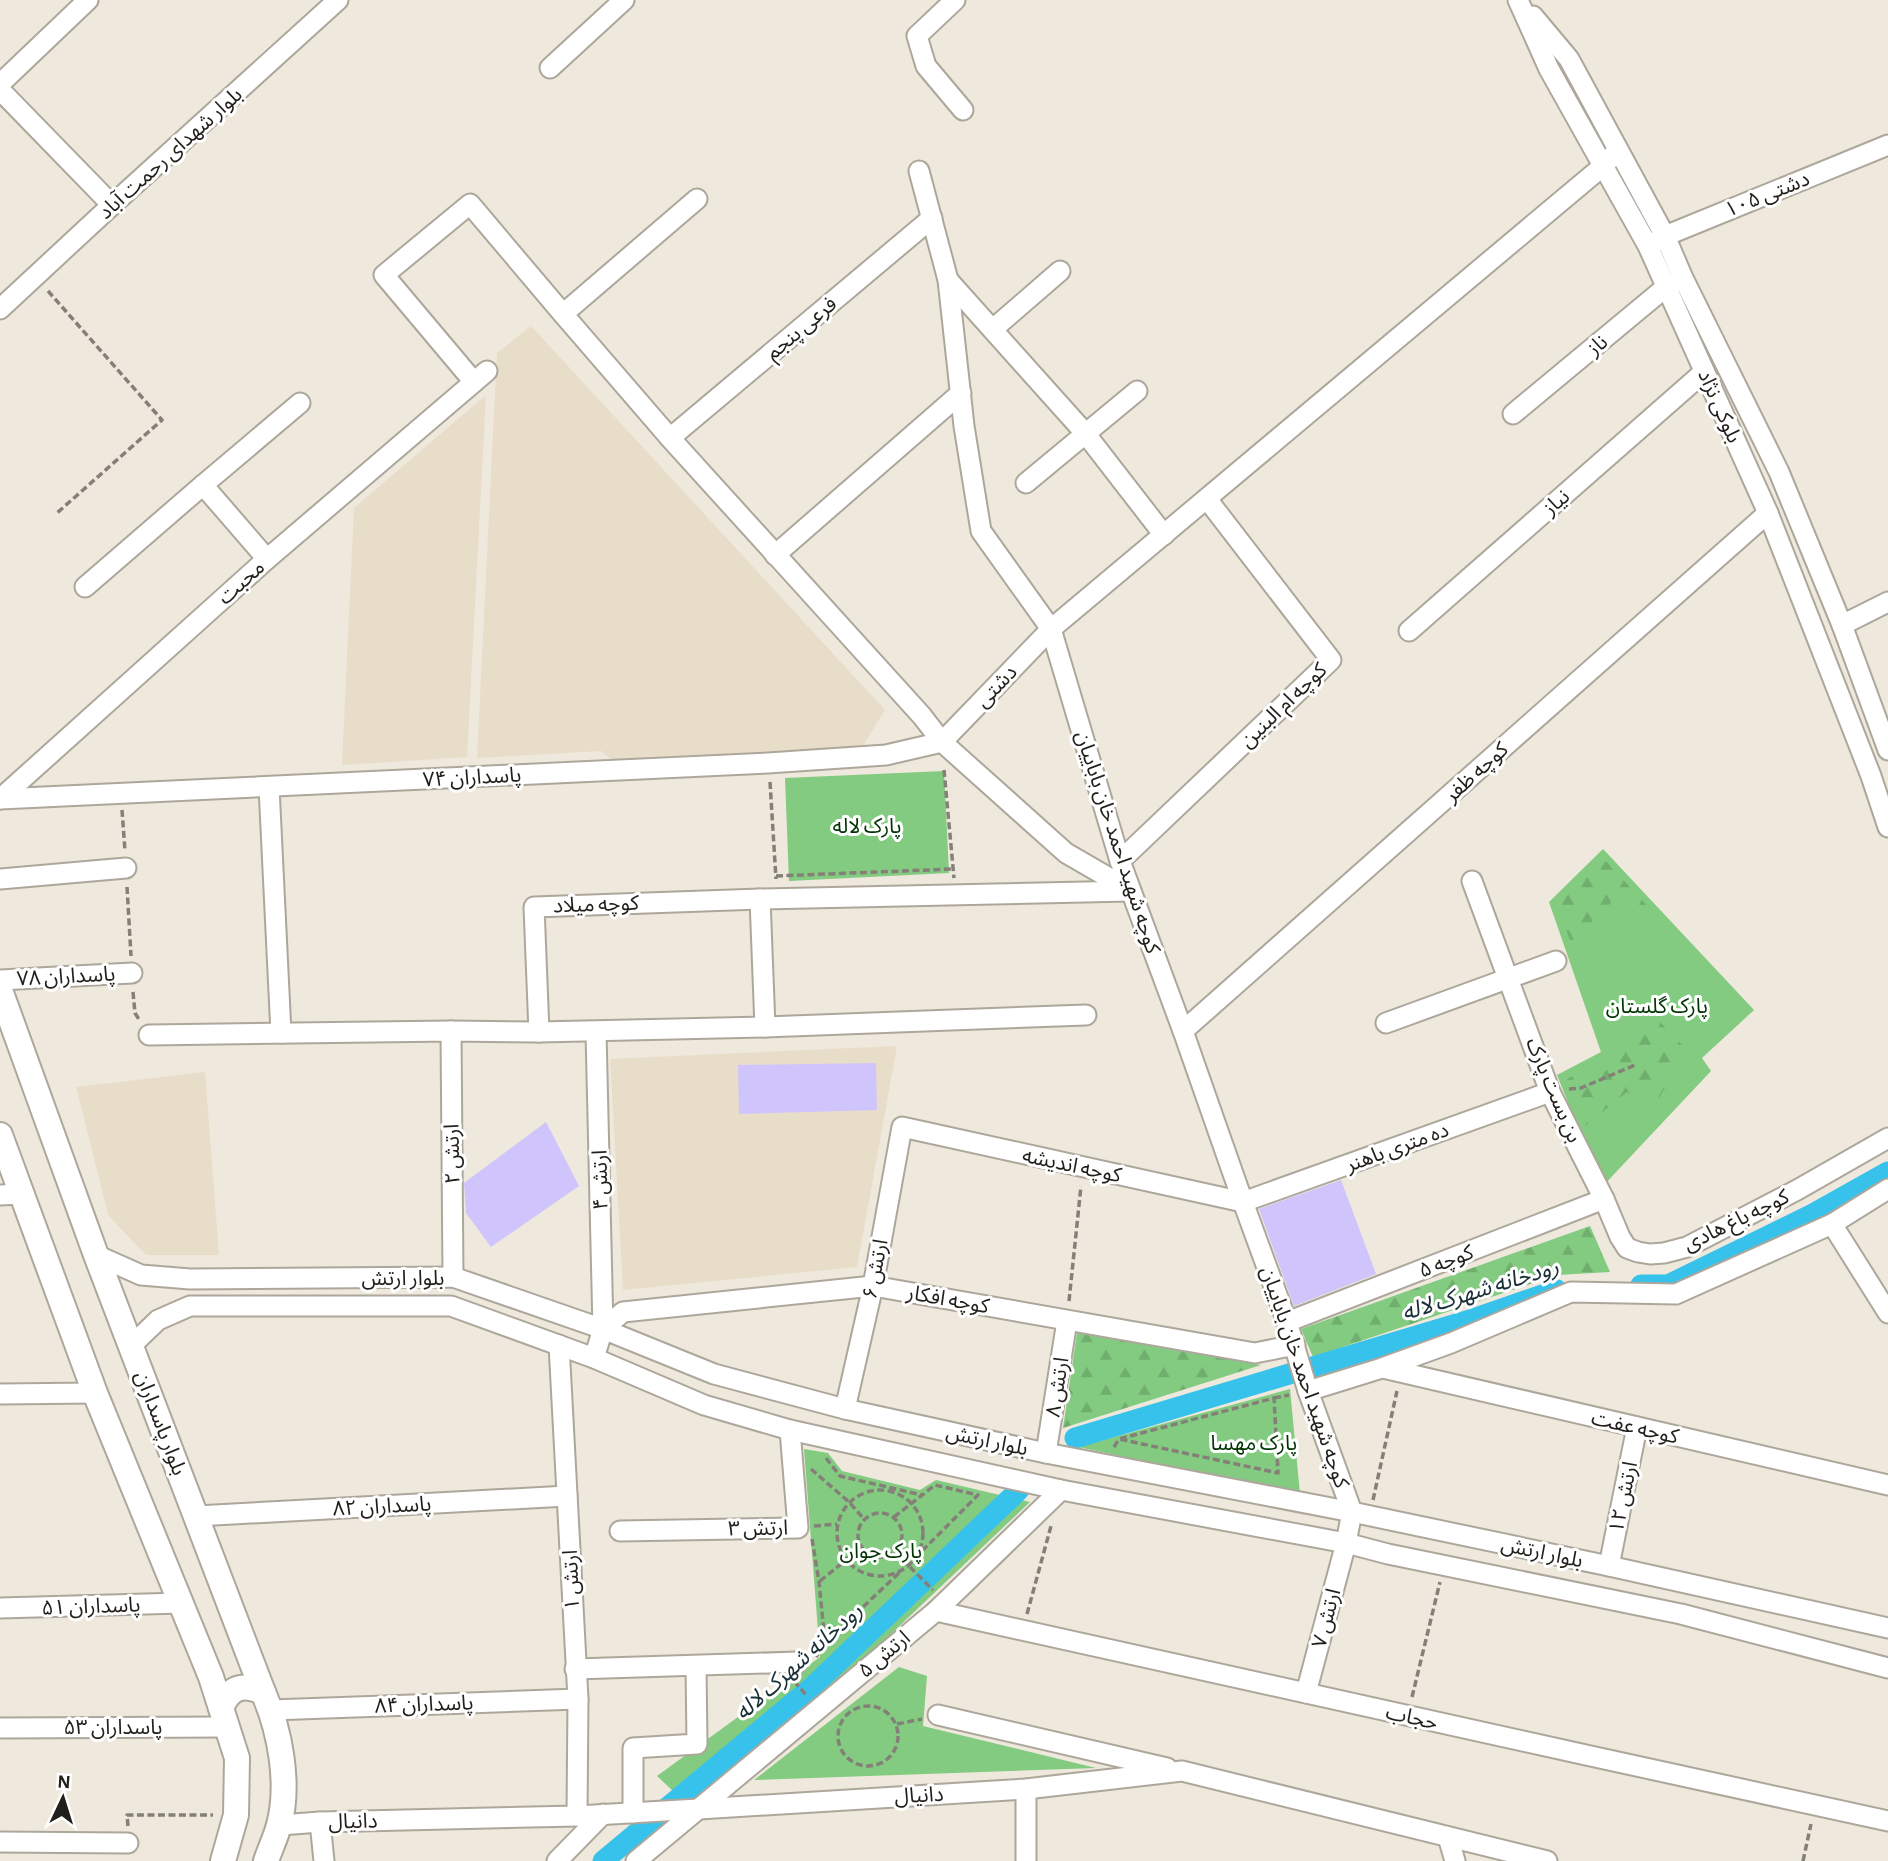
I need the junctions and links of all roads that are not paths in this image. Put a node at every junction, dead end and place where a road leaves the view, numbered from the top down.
1 (88, 0) edge
2 (338, 0) edge
3 (624, 0) edge
4 (955, 0) edge
5 (1519, 0) edge
6 (550, 68) dead end
7 (0, 87) edge
8 (963, 110) dead end
9 (1888, 145) edge
10 (1617, 151) junction
11 (1603, 166) junction
12 (919, 171) dead end
13 (697, 199) dead end
14 (112, 205) junction
15 (932, 218) junction
16 (1656, 241) junction
17 (1060, 271) dead end
18 (948, 280) junction
19 (1675, 283) junction
20 (1, 308) edge
21 (562, 314) junction
22 (993, 329) junction
23 (1704, 372) junction
24 (1137, 391) dead end
25 (961, 393) junction
26 (300, 403) dead end
27 (1513, 414) dead end
28 (1085, 433) junction
29 (670, 438) junction
30 (1026, 484) dead end
31 (203, 485) junction
32 (1207, 499) junction
33 (1768, 513) junction
34 (1164, 535) junction
35 (775, 555) junction
36 (267, 559) junction
37 (86, 587) dead end
38 (1888, 603) edge
39 (1842, 625) junction
40 (1051, 629) junction
41 (1409, 631) dead end
42 (942, 742) junction
43 (1888, 750) edge
44 (269, 787) junction
45 (0, 799) edge
46 (1888, 827) edge
47 (1120, 861) junction
48 (126, 869) road end
49 (0, 879) edge
50 (1472, 881) dead end
51 (1131, 891) junction
52 (769, 898) junction
53 (1556, 961) dead end
54 (132, 973) road end
55 (1509, 979) junction
56 (0, 980) edge
57 (0, 990) edge
58 (1086, 1015) dead end
59 (1386, 1023) dead end
60 (765, 1027) junction
61 (451, 1031) junction
62 (1184, 1031) junction
63 (281, 1032) junction
64 (539, 1032) junction
65 (596, 1032) junction
66 (149, 1035) road end
67 (1550, 1092) junction
68 (902, 1127) joint
69 (0, 1135) edge
70 (1888, 1138) edge
71 (1888, 1189) edge
72 (11, 1194) edge
73 (1604, 1199) junction
74 (1243, 1202) junction
75 (1832, 1224) junction
76 (96, 1255) junction
77 (453, 1277) junction
78 (873, 1286) junction
79 (1888, 1312) edge
80 (1067, 1321) junction
81 (1287, 1322) junction
82 (603, 1329) junction
83 (559, 1345) junction
84 (131, 1346) junction
85 (1296, 1349) junction
86 (594, 1358) junction
87 (1392, 1370) junction
88 (1306, 1385) junction
89 (96, 1393) junction
90 (0, 1394) edge
91 (845, 1409) junction
92 (1637, 1427) junction
93 (790, 1430) junction
94 (1046, 1453) junction
95 (1888, 1485) edge
96 (1061, 1490) junction
97 (567, 1496) junction
98 (1361, 1514) junction
99 (196, 1516) junction
100 (620, 1531) dead end
101 (1346, 1543) junction
102 (1609, 1566) junction
103 (1688, 1584) junction
104 (182, 1604) junction
105 (941, 1606) junction
106 (0, 1608) edge
107 (1681, 1615) junction
108 (1888, 1628) edge
109 (799, 1662) dead end
110 (252, 1663) junction
111 (696, 1666) junction
112 (1888, 1668) edge
113 (575, 1669) junction
114 (211, 1677) junction
115 (1306, 1693) junction
116 (578, 1699) junction
117 (267, 1701) junction
118 (939, 1715) dead end
119 (224, 1717) junction
120 (0, 1728) edge
121 (1182, 1771) junction
122 (1026, 1789) junction
123 (699, 1809) junction
124 (642, 1812) junction
125 (603, 1815) junction
126 (577, 1816) junction
127 (1888, 1821) edge
128 (320, 1822) junction
129 (279, 1825) junction
130 (1448, 1837) junction
131 (0, 1842) edge
132 (128, 1843) road end
133 (223, 1861) edge
134 (265, 1861) edge
135 (324, 1861) edge
136 (557, 1861) edge
137 (636, 1861) edge
138 (1026, 1861) edge
139 (1455, 1861) edge
140 (1547, 1861) edge

1 - 7 street
2 - 14 street, بلوار شهدای رحمت آباد
3 - 6 street
4 - 8 street
5 - 10 street, بلوکی نژاد
5 - 11 street, بلوکی نژاد
7 - 14 street
9 - 16 street, دشتی ۱۰۵
10 - 11 street, دشتی
10 - 16 street, بلوکی نژاد
11 - 16 street, بلوکی نژاد
11 - 32 street, دشتی
12 - 15 street, کوچه شهید احمد خان باباییان
13 - 21 street
14 - 20 street, بلوار شهدای رحمت آباد
15 - 18 street, کوچه شهید احمد خان باباییان
15 - 29 street, فرعی پنجم
16 - 19 street, بلوکی نژاد
17 - 22 street
18 - 22 street
18 - 25 street, کوچه شهید احمد خان باباییان
19 - 23 street, بلوکی نژاد
19 - 27 street, ناز
19 - 39 street, بلوکی نژاد
21 - 29 street
21 - 36 street, محبت
22 - 28 street
23 - 33 street, بلوکی نژاد
23 - 41 street, نیاز
24 - 28 street
25 - 35 street
25 - 40 street, کوچه شهید احمد خان باباییان
26 - 31 street
28 - 30 street
28 - 34 street
29 - 35 street
31 - 36 street
31 - 37 street
32 - 34 street, دشتی
32 - 47 street, کوچه ام البنین
33 - 46 street, بلوکی نژاد
33 - 62 street, کوچه ظفر
34 - 40 street, دشتی
35 - 42 street
36 - 45 street, محبت
38 - 39 street
39 - 43 street, بلوکی نژاد
40 - 42 street, دشتی
40 - 47 street, کوچه شهید احمد خان باباییان
42 - 44 street, پاسداران ۷۴
42 - 51 street
44 - 45 street, پاسداران ۷۴
44 - 63 street
47 - 51 street, کوچه شهید احمد خان باباییان
48 - 49 street
50 - 55 street, بن بست پارک
51 - 52 street, کوچه میلاد
51 - 62 street, کوچه شهید احمد خان باباییان
52 - 60 street
52 - 64 street, کوچه میلاد
53 - 55 street
54 - 56 street, پاسداران ۷۸
55 - 59 street
55 - 67 street, بن بست پارک
57 - 76 main road, بلوار پاسداران
58 - 60 street
60 - 65 street
61 - 63 street
61 - 64 street
61 - 77 street, ارتش ۲
62 - 74 street, کوچه شهید احمد خان باباییان
63 - 66 street
64 - 65 street
65 - 82 street, ارتش ۴
67 - 73 street, بن بست پارک
67 - 74 street, ده متری باهنر
68 - 74 street, کوچه اندیشه
68 - 78 street, ارتش ۶
69 - 72 main road
70 - 73 street, کوچه باغ هادی
71 - 75 street
72 - 89 main road
73 - 81 street, کوچه ۵
74 - 81 street, کوچه شهید احمد خان باباییان
75 - 79 street
75 - 87 street
76 - 77 street, بلوار ارتش
76 - 84 main road, بلوار پاسداران
77 - 82 street, بلوار ارتش
78 - 80 street, کوچه افکار
78 - 82 street, کوچه افکار
78 - 91 street, ارتش ۶
80 - 85 street, کوچه افکار
80 - 94 street, ارتش ۸
81 - 85 street, کوچه شهید احمد خان باباییان
82 - 86 street, ارتش ۴
82 - 91 street, بلوار ارتش
83 - 84 street, بلوار ارتش
83 - 86 street, بلوار ارتش
83 - 97 street, ارتش ۱
84 - 99 main road, بلوار پاسداران
85 - 88 street, کوچه شهید احمد خان باباییان
86 - 93 street, بلوار ارتش
87 - 88 street
87 - 92 street, کوچه عفت
88 - 98 street, کوچه شهید احمد خان باباییان
89 - 90 street
89 - 104 main road
91 - 94 street, بلوار ارتش
92 - 95 street, کوچه عفت
92 - 102 street, ارتش ۱۲
93 - 96 street, بلوار ارتش
93 - 100 street, ارتش ۳
94 - 98 street, بلوار ارتش
96 - 101 street, بلوار ارتش
96 - 105 street, ارتش ۵
97 - 99 street, پاسداران ۸۲
97 - 113 street, ارتش ۱
98 - 101 street, ارتش ۷
98 - 102 street, بلوار ارتش
99 - 110 main road, بلوار پاسداران
101 - 107 street, بلوار ارتش
101 - 115 street, ارتش ۷
102 - 103 street, بلوار ارتش
103 - 107 street
103 - 108 street, بلوار ارتش
104 - 106 street, پاسداران ۵۱
104 - 114 main road
105 - 115 street, حجاب
105 - 123 street, ارتش ۵
107 - 112 street, بلوار ارتش
109 - 111 street
110 - 114 main road
110 - 117 main road, بلوار پاسداران
111 - 113 street
111 - 124 street
113 - 116 street, ارتش ۱
114 - 119 main road
115 - 127 street, حجاب
116 - 117 street, پاسداران ۸۴
116 - 126 street, ارتش ۱
117 - 119 main road
117 - 129 main road, بلوار پاسداران
118 - 121 street
119 - 120 street, پاسداران ۵۳
119 - 133 main road
121 - 122 street, دانیال
121 - 130 street, دانیال
122 - 123 street, دانیال
122 - 138 street
123 - 124 street, دانیال
123 - 137 street, ارتش ۵
124 - 125 street, دانیال
125 - 126 street, دانیال
125 - 136 street
126 - 128 street, دانیال
128 - 129 street, دانیال
128 - 135 street
129 - 134 main road, بلوار پاسداران
130 - 139 street
130 - 140 street, دانیال
131 - 132 street

